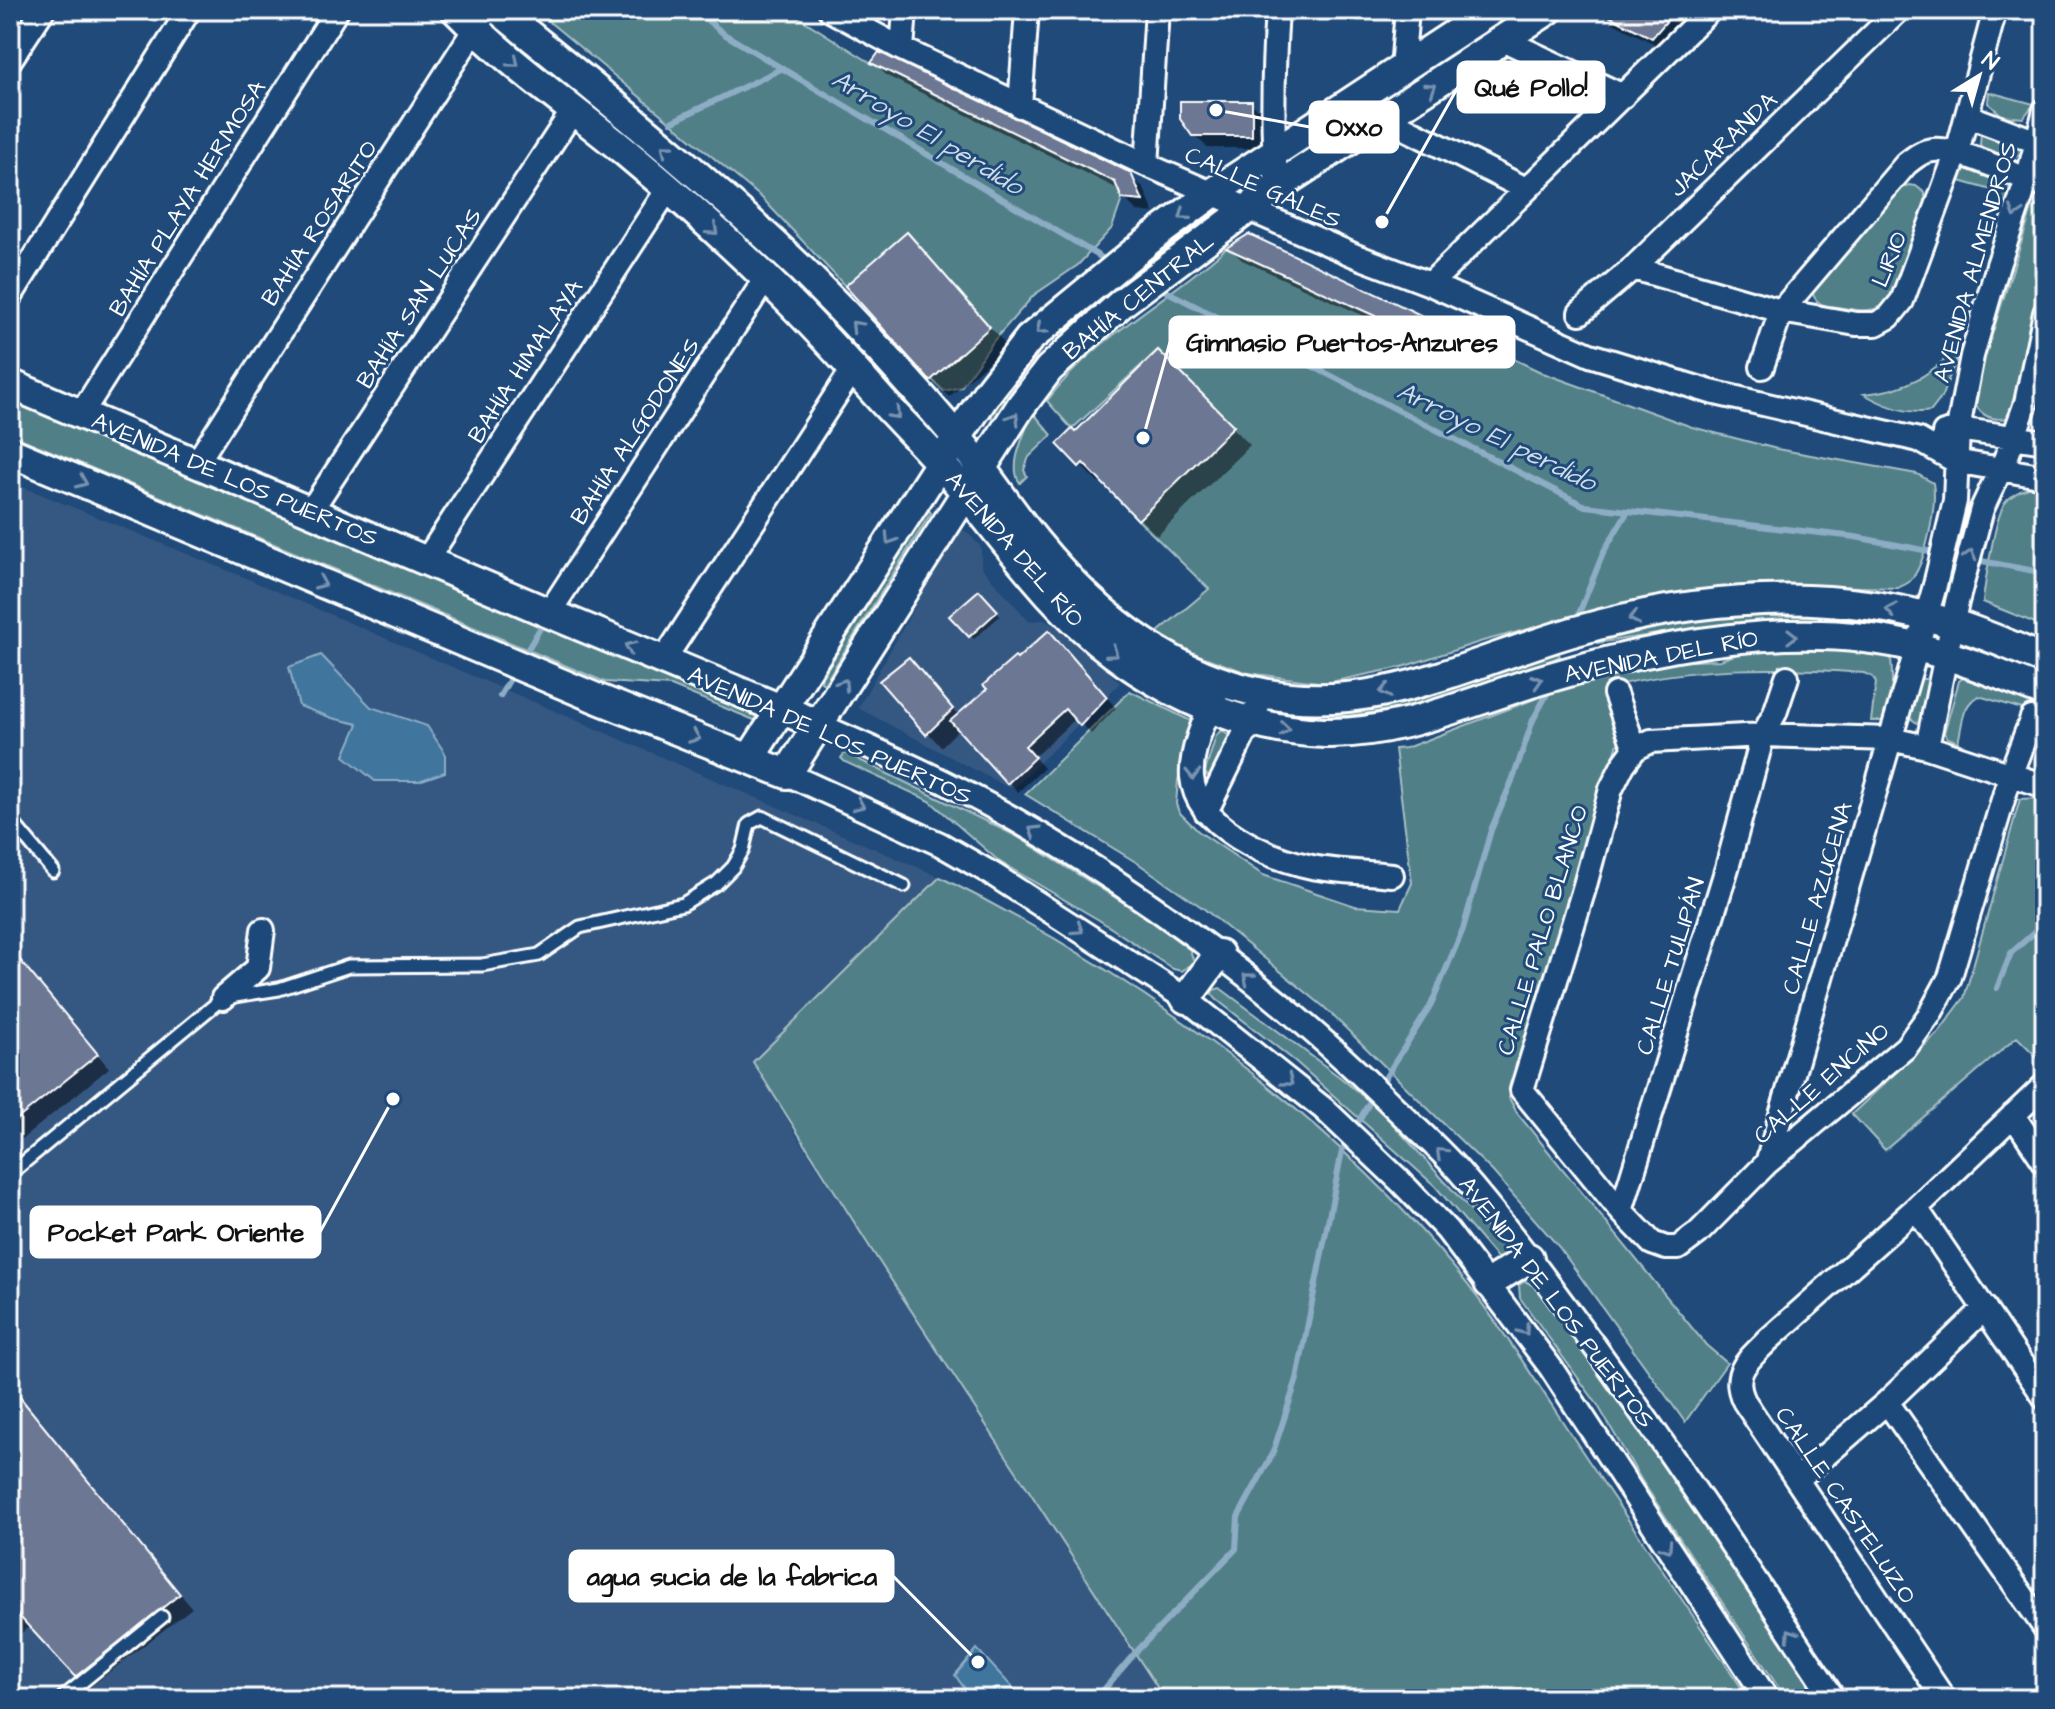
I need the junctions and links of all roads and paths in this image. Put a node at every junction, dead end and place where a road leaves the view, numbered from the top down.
1 (43, 10) edge
2 (189, 10) edge
3 (337, 10) edge
4 (499, 10) edge
5 (830, 10) edge
6 (905, 10) edge
7 (1027, 10) edge
8 (1157, 10) edge
9 (1277, 10) edge
10 (1407, 10) edge
11 (1491, 10) edge
12 (1548, 10) edge
13 (1710, 10) edge
14 (1899, 10) edge
15 (1995, 10) edge
16 (472, 16) edge
17 (1504, 40) junction
18 (902, 49) junction
19 (10, 60) edge
20 (1402, 69) junction
21 (1623, 96) junction
22 (1020, 106) junction
23 (2045, 110) edge
24 (572, 112) junction
25 (1968, 116) junction
26 (1385, 118) junction
27 (2041, 143) edge
28 (1273, 151) junction
29 (1957, 152) junction
30 (1147, 165) junction
31 (2036, 183) edge
32 (1277, 187) junction
33 (668, 189) junction
34 (1526, 189) junction
35 (1214, 192) junction
36 (1249, 208) junction
37 (1633, 268) junction
38 (803, 271) junction
39 (1096, 284) junction
40 (1430, 284) junction
41 (774, 286) junction
42 (10, 297) edge
43 (1118, 307) junction
44 (1781, 311) junction
45 (1580, 313) dead end
46 (2045, 313) edge
47 (1762, 367) dead end
48 (853, 369) junction
49 (10, 384) edge
50 (81, 414) junction
51 (1958, 429) junction
52 (2014, 437) junction
53 (957, 438) junction
54 (1919, 440) junction
55 (2045, 442) edge
56 (10, 452) edge
57 (1955, 461) junction
58 (940, 463) junction
59 (196, 464) junction
60 (982, 468) junction
61 (2000, 470) junction
62 (2045, 477) edge
63 (966, 493) junction
64 (310, 512) junction
65 (426, 561) junction
66 (1942, 608) junction
67 (549, 613) junction
68 (1577, 631) junction
69 (1917, 647) junction
70 (1946, 655) junction
71 (2045, 660) edge
72 (663, 661) junction
73 (1589, 665) junction
74 (1166, 673) junction
75 (1787, 677) dead end
76 (1221, 683) junction
77 (2045, 692) edge
78 (1264, 694) junction
79 (1615, 694) dead end
80 (1210, 709) junction
81 (779, 710) junction
82 (2032, 718) dead end
83 (1250, 723) junction
84 (817, 724) junction
85 (1763, 735) junction
86 (1890, 739) junction
87 (1643, 745) junction
88 (1927, 747) junction
89 (750, 758) junction
90 (2011, 773) junction
91 (787, 774) junction
92 (2045, 786) edge
93 (1206, 812) junction
94 (10, 819) edge
95 (53, 871) dead end
96 (1392, 875) dead end
97 (904, 886) dead end
98 (263, 930) dead end
99 (1219, 954) junction
100 (223, 998) junction
101 (1186, 999) junction
102 (2045, 1085) edge
103 (2013, 1115) junction
104 (1767, 1163) junction
105 (2045, 1163) edge
106 (10, 1174) edge
107 (1916, 1208) junction
108 (1621, 1211) junction
109 (1698, 1233) joint
110 (1529, 1258) junction
111 (1489, 1283) junction
112 (1985, 1308) junction
113 (2045, 1398) edge
114 (1887, 1402) junction
115 (1798, 1479) junction
116 (162, 1617) dead end
117 (2045, 1628) edge
118 (61, 1699) edge
119 (1767, 1699) edge
120 (1834, 1699) edge
121 (1944, 1699) edge

1 - 19 street
2 - 42 street
3 - 50 street, BAHÍA PLAYA HERMOSA
38 -> 4 street, AVENIDA DEL RÍO
5 - 18 street, CALLE GALES
6 - 18 street
7 - 22 street
8 - 30 street
9 - 28 street
10 - 20 street
11 - 20 street, BAHÍA CENTRAL
12 - 17 street, BAHÍA CENTRAL
13 - 21 street
14 - 37 street, JACARANDA
15 - 25 street, LIRIO
16 -> 24 street, AVENIDA DEL RÍO
16 - 59 street, BAHÍA ROSARITO
17 - 21 street
26 -> 17 street, BAHÍA CENTRAL
18 - 22 street, CALLE GALES
20 - 28 street, BAHÍA CENTRAL
21 - 34 street
22 - 30 street, CALLE GALES
23 - 27 street, AVENIDA ALMENDROS
24 - 33 street, AVENIDA DEL RÍO
24 - 64 street, BAHÍA SAN LUCAS
25 - 27 street
25 - 29 street, LIRIO
26 - 32 street, BAHÍA CENTRAL
26 - 34 street
27 - 31 street, AVENIDA ALMENDROS
28 - 32 street
28 - 35 street, BAHÍA CENTRAL
29 - 31 street
29 - 44 street
29 - 44 street, LIRIO
30 - 35 street, CALLE GALES
31 -> 51 street, AVENIDA ALMENDROS
32 - 36 street, BAHÍA CENTRAL
33 -> 41 street, AVENIDA DEL RÍO
33 - 65 street, BAHÍA HIMALAYA
34 - 40 street
35 - 36 street, CALLE GALES
35 -> 39 street, BAHÍA CENTRAL
36 - 40 street, CALLE GALES
36 - 43 street, BAHÍA CENTRAL
37 - 44 street, LIRIO
37 - 45 street, JACARANDA
38 - 41 street
53 -> 38 street, AVENIDA DEL RÍO
39 - 43 street
39 -> 53 street, BAHÍA CENTRAL
40 - 54 street, CALLE GALES
41 - 48 street, AVENIDA DEL RÍO
41 - 67 street, BAHÍA ALGODONES
60 -> 43 street, BAHÍA CENTRAL
44 - 47 street
46 - 52 street
48 -> 58 street, AVENIDA DEL RÍO
48 - 72 street
49 - 50 street, AVENIDA DE LOS PUERTOS
50 - 59 street, AVENIDA DE LOS PUERTOS
51 - 52 street, CALLE GALES
51 - 54 street, CALLE GALES
51 - 57 street, AVENIDA ALMENDROS
52 - 55 street, CALLE GALES
52 - 61 street
53 - 58 street, BAHÍA CENTRAL
53 - 60 street, AVENIDA DEL RÍO
54 - 57 street, CALLE GALES
56 -> 89 street, AVENIDA DE LOS PUERTOS
57 - 61 street, CALLE GALES
57 - 66 street, AVENIDA ALMENDROS
58 - 63 street, AVENIDA DEL RÍO
58 -> 81 street, BAHÍA CENTRAL
59 - 64 street, AVENIDA DE LOS PUERTOS
60 - 63 street, BAHÍA CENTRAL
60 - 74 street, AVENIDA DEL RÍO
61 - 62 street, CALLE GALES
66 -> 61 street
63 -> 74 street, AVENIDA DEL RÍO
84 -> 63 street, BAHÍA CENTRAL
64 - 65 street, AVENIDA DE LOS PUERTOS
65 - 67 street, AVENIDA DE LOS PUERTOS
66 -> 68 street, AVENIDA DEL RÍO
66 - 69 street, CALLE AZUCENA
66 - 70 street
66 - 71 street, AVENIDA DEL RÍO
72 -> 67 street, AVENIDA DE LOS PUERTOS
68 - 73 street
68 -> 78 street, AVENIDA DEL RÍO
69 - 70 street, AVENIDA DEL RÍO
73 -> 69 street, AVENIDA DEL RÍO
69 - 86 street, CALLE AZUCENA
70 - 77 street, AVENIDA DEL RÍO
70 - 88 street
72 - 81 street, AVENIDA DE LOS PUERTOS
83 -> 73 street, AVENIDA DEL RÍO
74 - 76 street, AVENIDA DEL RÍO
74 - 80 street, AVENIDA DEL RÍO
75 - 85 street, CALLE TULIPÁN
76 - 78 street, AVENIDA DEL RÍO
76 - 80 street
78 - 83 street
79 - 87 street
80 - 83 street, AVENIDA DEL RÍO
80 -> 93 street
81 - 84 street, AVENIDA DE LOS PUERTOS
81 - 89 street, BAHÍA CENTRAL
82 - 90 street, CALLE ENCINO
83 - 93 street
84 - 91 street, BAHÍA CENTRAL
99 -> 84 street, AVENIDA DE LOS PUERTOS
85 - 86 street
85 - 87 street
85 - 108 street, CALLE TULIPÁN
86 - 88 street
86 - 104 street, CALLE AZUCENA
87 - 108 street, CALLE PALO BLANCO
88 - 90 street
89 - 91 street, AVENIDA DE LOS PUERTOS
90 - 92 street
90 - 104 street, CALLE ENCINO
91 -> 101 street, AVENIDA DE LOS PUERTOS
93 - 96 street
94 - 95 lane
97 - 100 lane
98 - 100 street
99 - 101 street
110 -> 99 street, AVENIDA DE LOS PUERTOS
100 - 106 lane
101 -> 111 street, AVENIDA DE LOS PUERTOS
102 - 103 street, CALLE CASTELUZO
103 - 105 street
103 - 107 street, CALLE CASTELUZO
104 - 109 street, CALLE ENCINO
107 - 112 street
107 - 115 street, CALLE CASTELUZO
108 - 109 street, CALLE PALO BLANCO
110 - 111 street
120 -> 110 street, AVENIDA DE LOS PUERTOS
111 -> 119 street, AVENIDA DE LOS PUERTOS
112 - 113 street
112 - 114 street
114 - 115 street
114 - 117 street
115 - 121 street, CALLE CASTELUZO
116 - 118 lane

